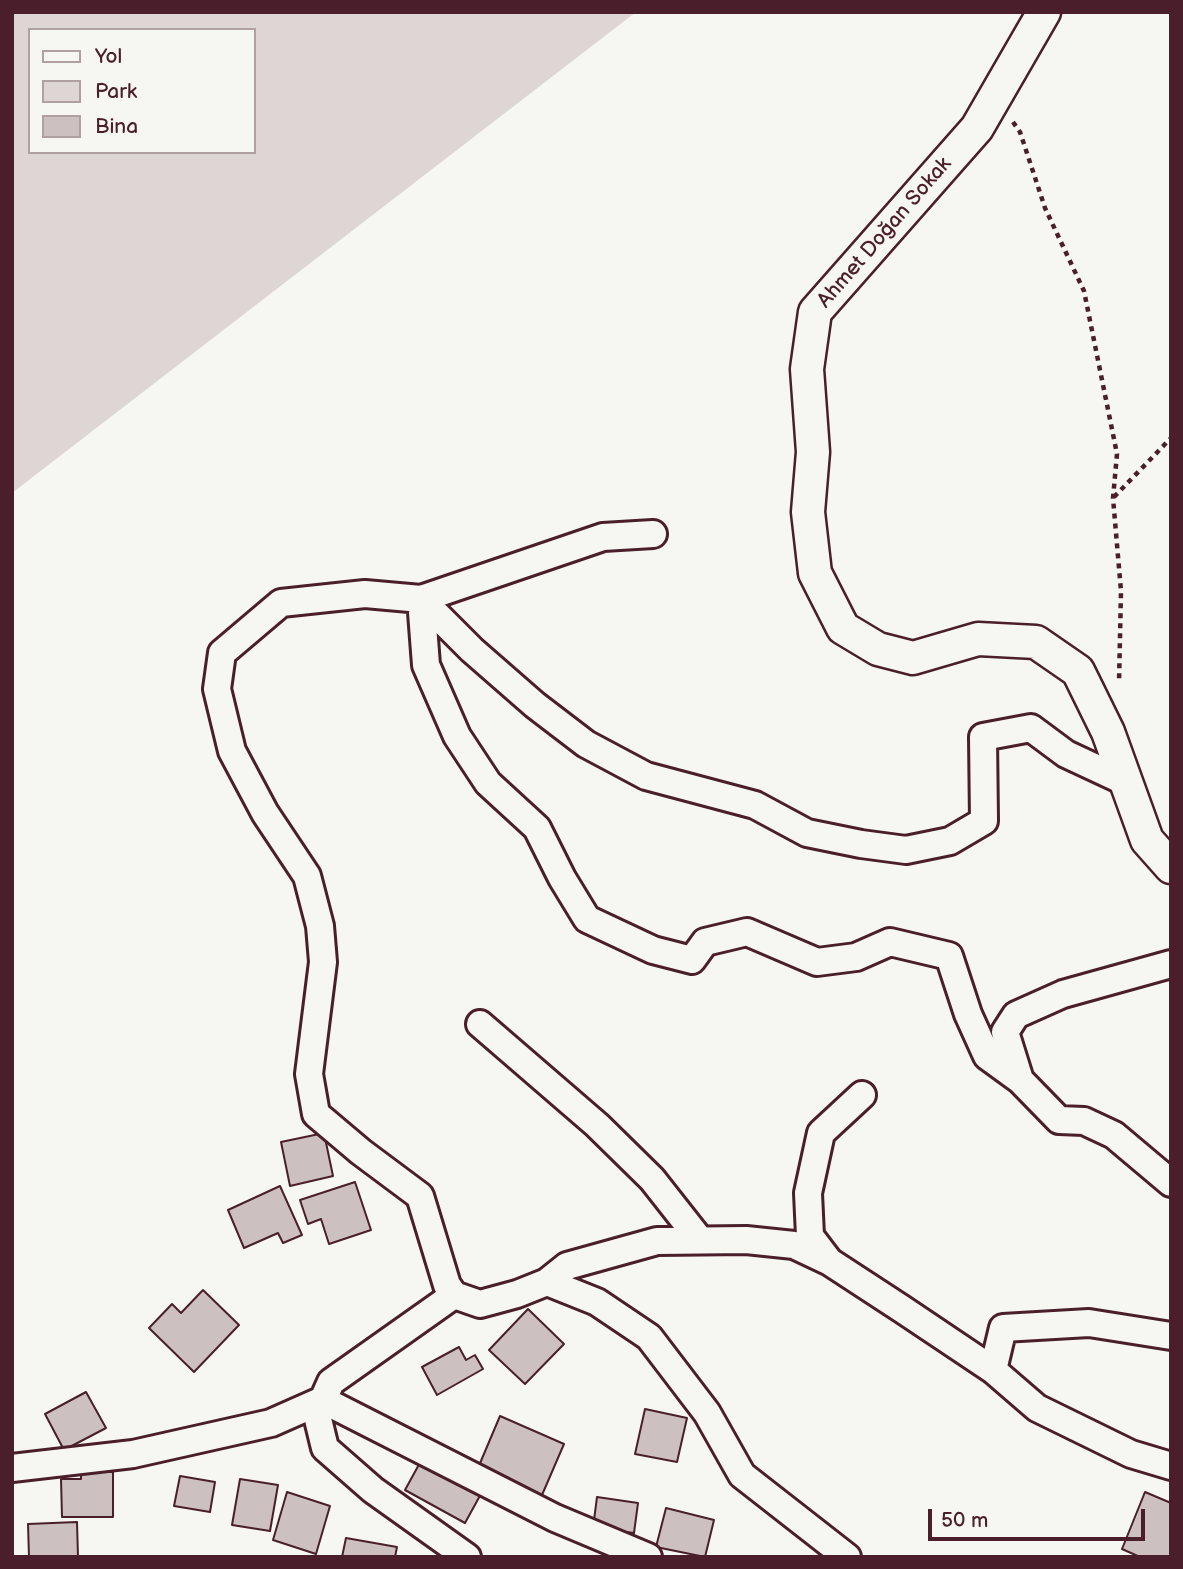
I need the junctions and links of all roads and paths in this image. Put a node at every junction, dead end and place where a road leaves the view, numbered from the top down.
1 (1044, 12) edge
2 (996, 97) junction
3 (1171, 438) edge
4 (1113, 498) junction
5 (653, 534) dead end
6 (421, 599) junction
7 (1108, 732) junction
8 (1126, 782) junction
9 (1171, 867) edge
10 (1171, 964) edge
11 (481, 1024) dead end
12 (1020, 1080) junction
13 (862, 1095) dead end
14 (1171, 1183) edge
15 (700, 1240) junction
16 (830, 1262) junction
17 (547, 1282) junction
18 (454, 1295) junction
19 (1171, 1336) edge
20 (993, 1370) junction
21 (323, 1399) junction
22 (1171, 1466) edge
23 (12, 1468) edge
24 (467, 1557) edge
25 (648, 1557) edge
26 (847, 1557) edge

1 - 2 street, Ahmet Doğan Sokak
2 - 4 path
2 - 7 street, Ahmet Doğan Sokak
3 - 4 path
4 - 7 path
5 - 6 street
6 - 8 street
6 - 12 street
6 - 18 street
7 - 8 street, Ahmet Doğan Sokak
8 - 9 street, Ahmet Doğan Sokak
10 - 12 street
11 - 15 street
12 - 14 street
13 - 16 street
15 - 16 street
15 - 17 street
16 - 20 street
17 - 18 street
17 - 26 street
18 - 21 street
19 - 20 street
20 - 22 street
21 - 23 street
21 - 24 street
21 - 25 street

